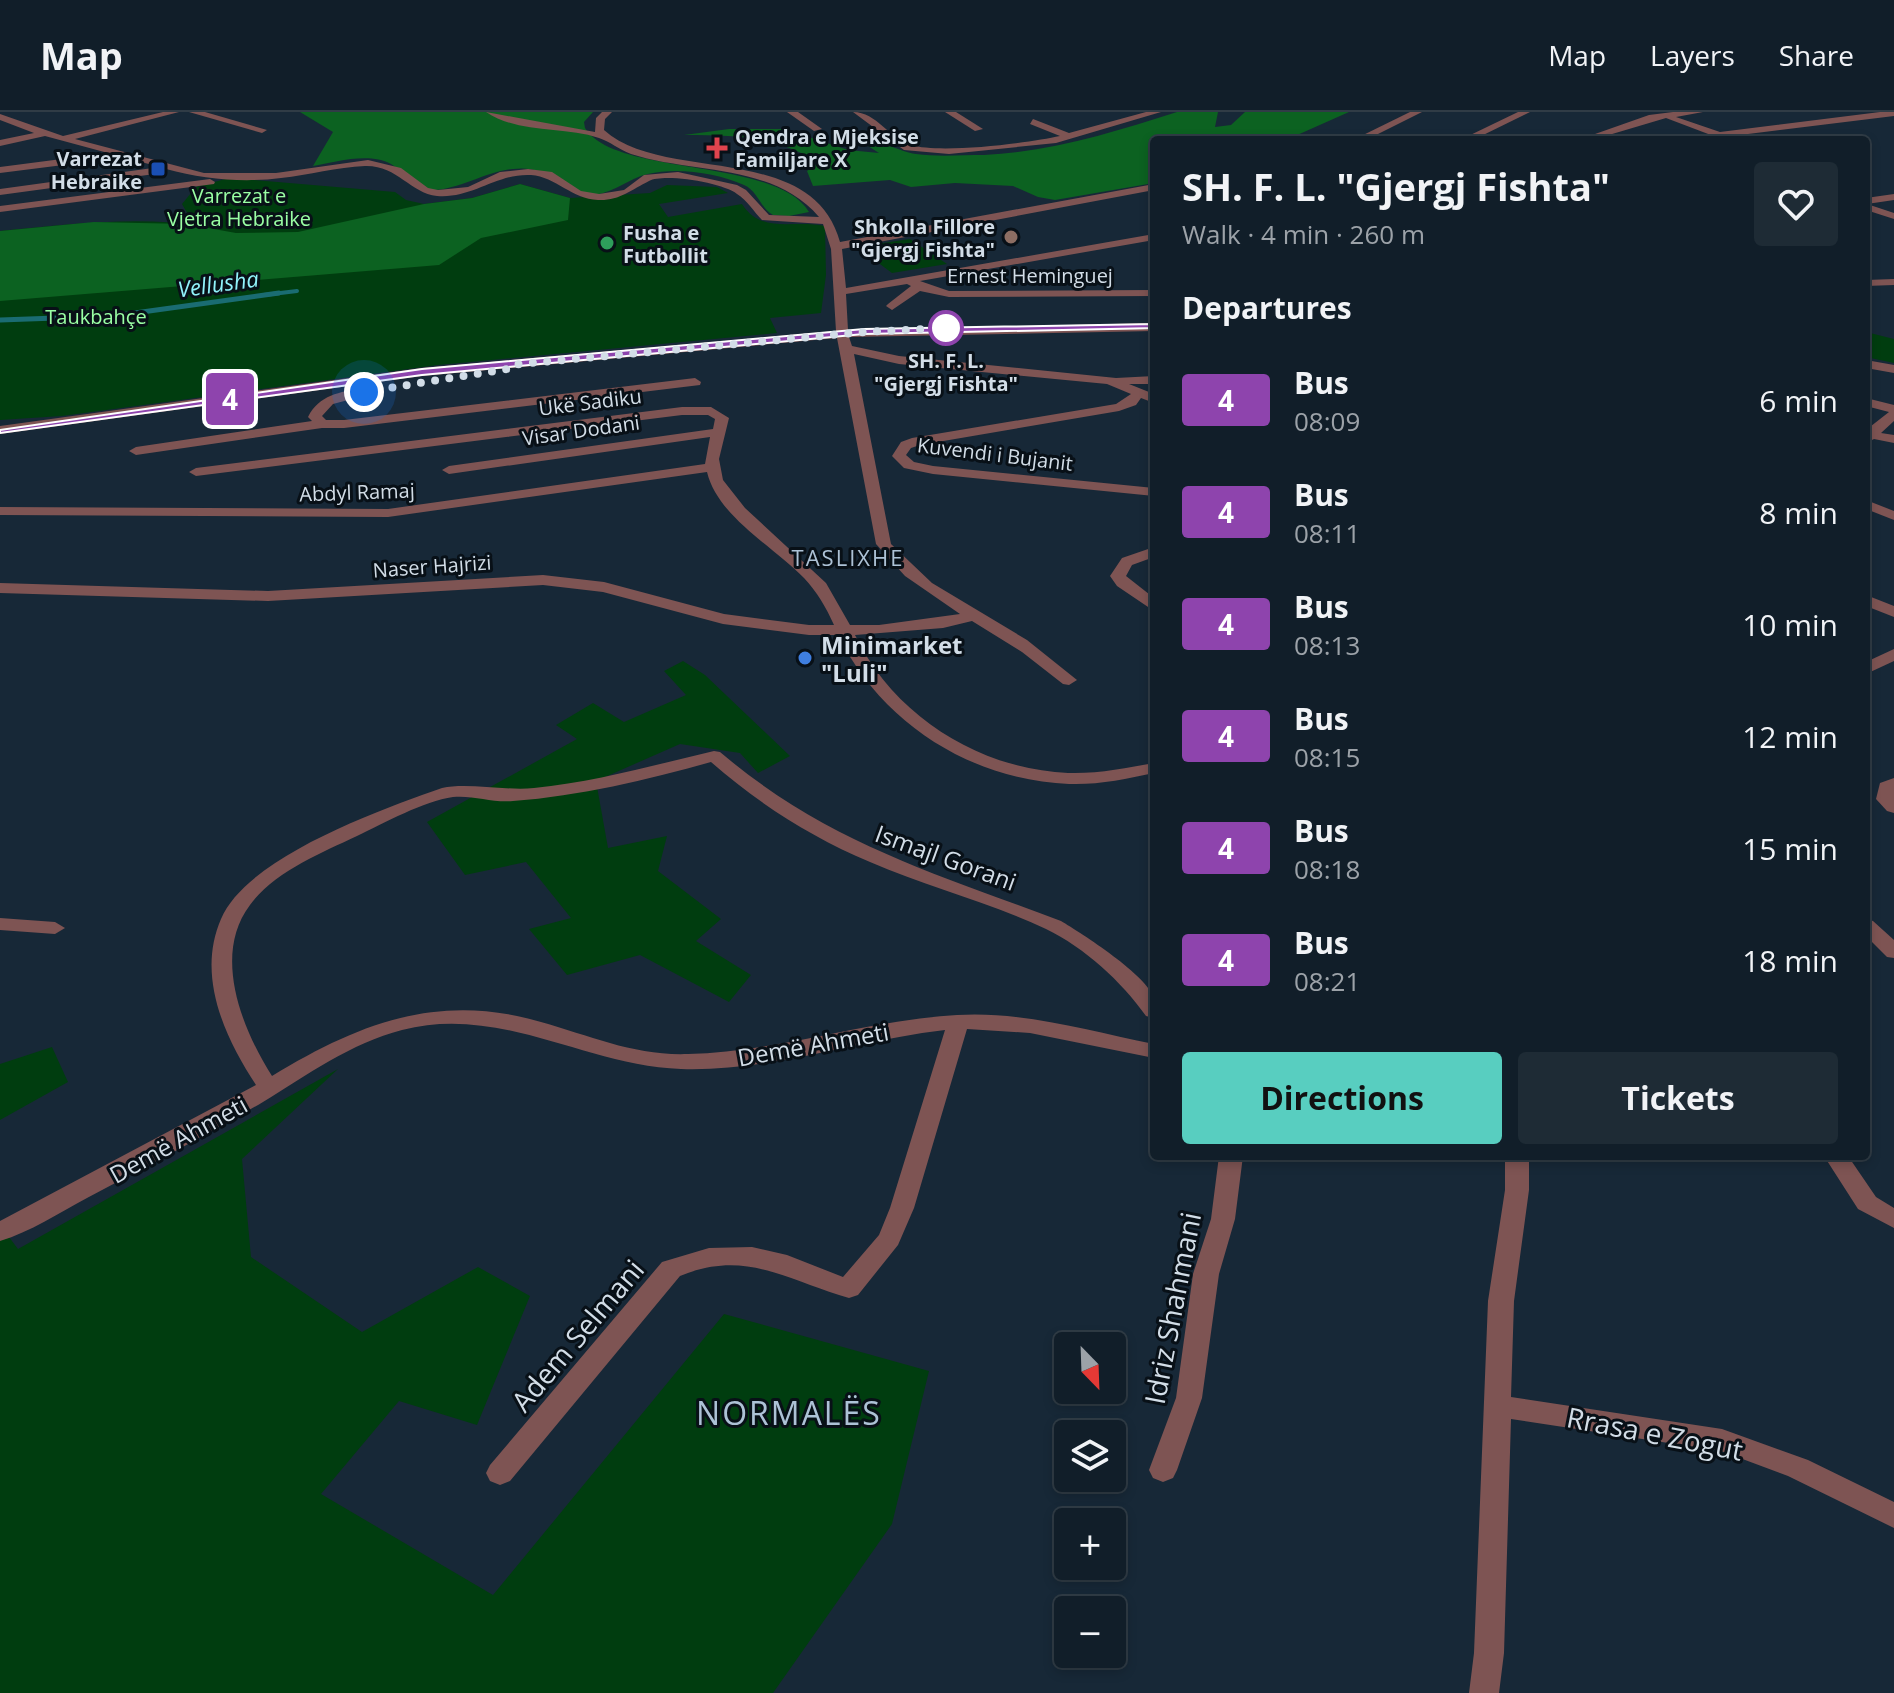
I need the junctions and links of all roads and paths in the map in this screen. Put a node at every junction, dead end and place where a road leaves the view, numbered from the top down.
1 (174, 112) edge
2 (194, 112) edge
3 (491, 112) edge
4 (607, 112) edge
5 (792, 112) edge
6 (858, 112) edge
7 (950, 112) edge
8 (1156, 112) edge
9 (1417, 112) edge
10 (1525, 112) edge
11 (1650, 112) edge
12 (1698, 112) edge
13 (1662, 115) junction
14 (1892, 115) edge
15 (0, 117) edge
16 (1033, 122) dead end
17 (817, 129) dead end
18 (978, 129) dead end
19 (262, 130) dead end
20 (43, 133) junction
21 (1720, 135) joint
22 (604, 136) junction
23 (1366, 136) edge
24 (1474, 136) edge
25 (1596, 136) edge
26 (1070, 137) junction
27 (61, 138) junction
28 (0, 143) edge
29 (118, 154) junction
30 (171, 169) junction
31 (0, 170) edge
32 (214, 177) junction
33 (1150, 188) edge
34 (0, 192) edge
35 (1894, 197) edge
36 (1870, 203) edge
37 (1870, 206) edge
38 (0, 209) edge
39 (1880, 211) junction
40 (1870, 213) edge
41 (1894, 216) edge
42 (828, 221) junction
43 (1150, 238) edge
44 (838, 246) junction
45 (1894, 282) edge
46 (914, 283) junction
47 (1870, 283) edge
48 (840, 292) junction
49 (1150, 293) edge
50 (892, 306) dead end
51 (1150, 327) edge
52 (841, 334) junction
53 (847, 349) junction
54 (510, 365) junction
55 (1870, 365) edge
56 (1894, 369) edge
57 (1109, 380) junction
58 (1150, 380) edge
59 (695, 382) dead end
60 (1139, 392) junction
61 (1150, 397) edge
62 (1870, 403) edge
63 (1894, 411) edge
64 (359, 423) junction
65 (322, 424) junction
66 (0, 430) edge
67 (718, 432) junction
68 (1870, 434) edge
69 (1870, 436) edge
70 (1894, 439) edge
71 (380, 448) junction
72 (136, 451) dead end
73 (712, 467) junction
74 (449, 470) dead end
75 (196, 472) dead end
76 (1150, 492) edge
77 (1870, 506) edge
78 (0, 511) edge
79 (1894, 516) edge
80 (1150, 553) edge
81 (0, 590) edge
82 (1870, 602) edge
83 (1150, 603) edge
84 (1891, 611) edge
85 (975, 616) junction
86 (1870, 619) edge
87 (844, 632) junction
88 (1894, 654) edge
89 (1870, 667) edge
90 (1069, 680) dead end
91 (1150, 769) edge
92 (1894, 784) edge
93 (1894, 807) edge
94 (0, 924) edge
95 (55, 928) dead end
96 (1870, 929) edge
97 (1894, 952) edge
98 (1150, 1007) edge
99 (958, 1022) junction
100 (1150, 1050) edge
101 (269, 1088) junction
102 (1230, 1160) edge
103 (1517, 1160) edge
104 (1839, 1160) edge
105 (1894, 1219) edge
106 (0, 1232) edge
107 (1499, 1406) junction
108 (1163, 1470) dead end
109 (500, 1473) dead end
110 (1894, 1516) edge
111 (1484, 1693) edge

1 - 27 street
2 - 19 street
3 - 22 street
4 - 22 street
5 - 17 street
6 - 26 street
7 - 18 street
8 - 26 street
9 - 23 street
10 - 24 street
11 - 13 street
12 - 13 street
13 - 21 street
13 - 25 street
14 - 21 street
15 - 20 street
16 - 26 street
20 - 27 street
20 - 28 street
22 - 42 street
27 - 29 street
29 - 30 street
29 - 31 street
30 - 32 street
30 - 34 street
32 - 38 street
32 - 42 street
33 - 44 street
35 - 36 street
37 - 39 street
39 - 40 street
39 - 41 street
42 - 44 street
43 - 46 street
44 - 48 street
45 - 47 street
46 - 48 street
46 - 49 street, Ernest Heminguej
46 - 50 street
48 - 52 street
51 - 52 street
52 - 53 street
52 - 54 street
53 - 57 street
53 - 85 street
54 - 65 street
54 - 66 street
55 - 56 street
57 - 58 street
57 - 60 street
59 - 64 street
60 - 61 street
60 - 76 street, Kuvendi i Bujanit
62 - 63 street
63 - 68 street
64 - 65 street
64 - 71 street
65 - 72 street
67 - 71 street, Ukë Sadiku
67 - 73 street
67 - 74 street, Visar Dodani
69 - 70 street
71 - 75 street, Ukë Sadiku
73 - 78 street, Abdyl Ramaj
73 - 87 street
77 - 79 street
80 - 83 street
81 - 87 street, Naser Hajrizi
82 - 84 street
84 - 86 street
85 - 87 street, Naser Hajrizi
85 - 90 street
87 - 91 street
88 - 89 street
92 - 93 street
94 - 95 street
96 - 97 street
98 - 101 street, Ismajl Gorani
99 - 100 street, Demë Ahmeti
99 - 101 street, Demë Ahmeti
99 - 109 street, Adem Selmani
101 - 106 street, Demë Ahmeti
102 - 108 street, Idriz Shahmani
103 - 107 street
104 - 105 street
107 - 110 street, Rrasa e Zogut
107 - 111 street

